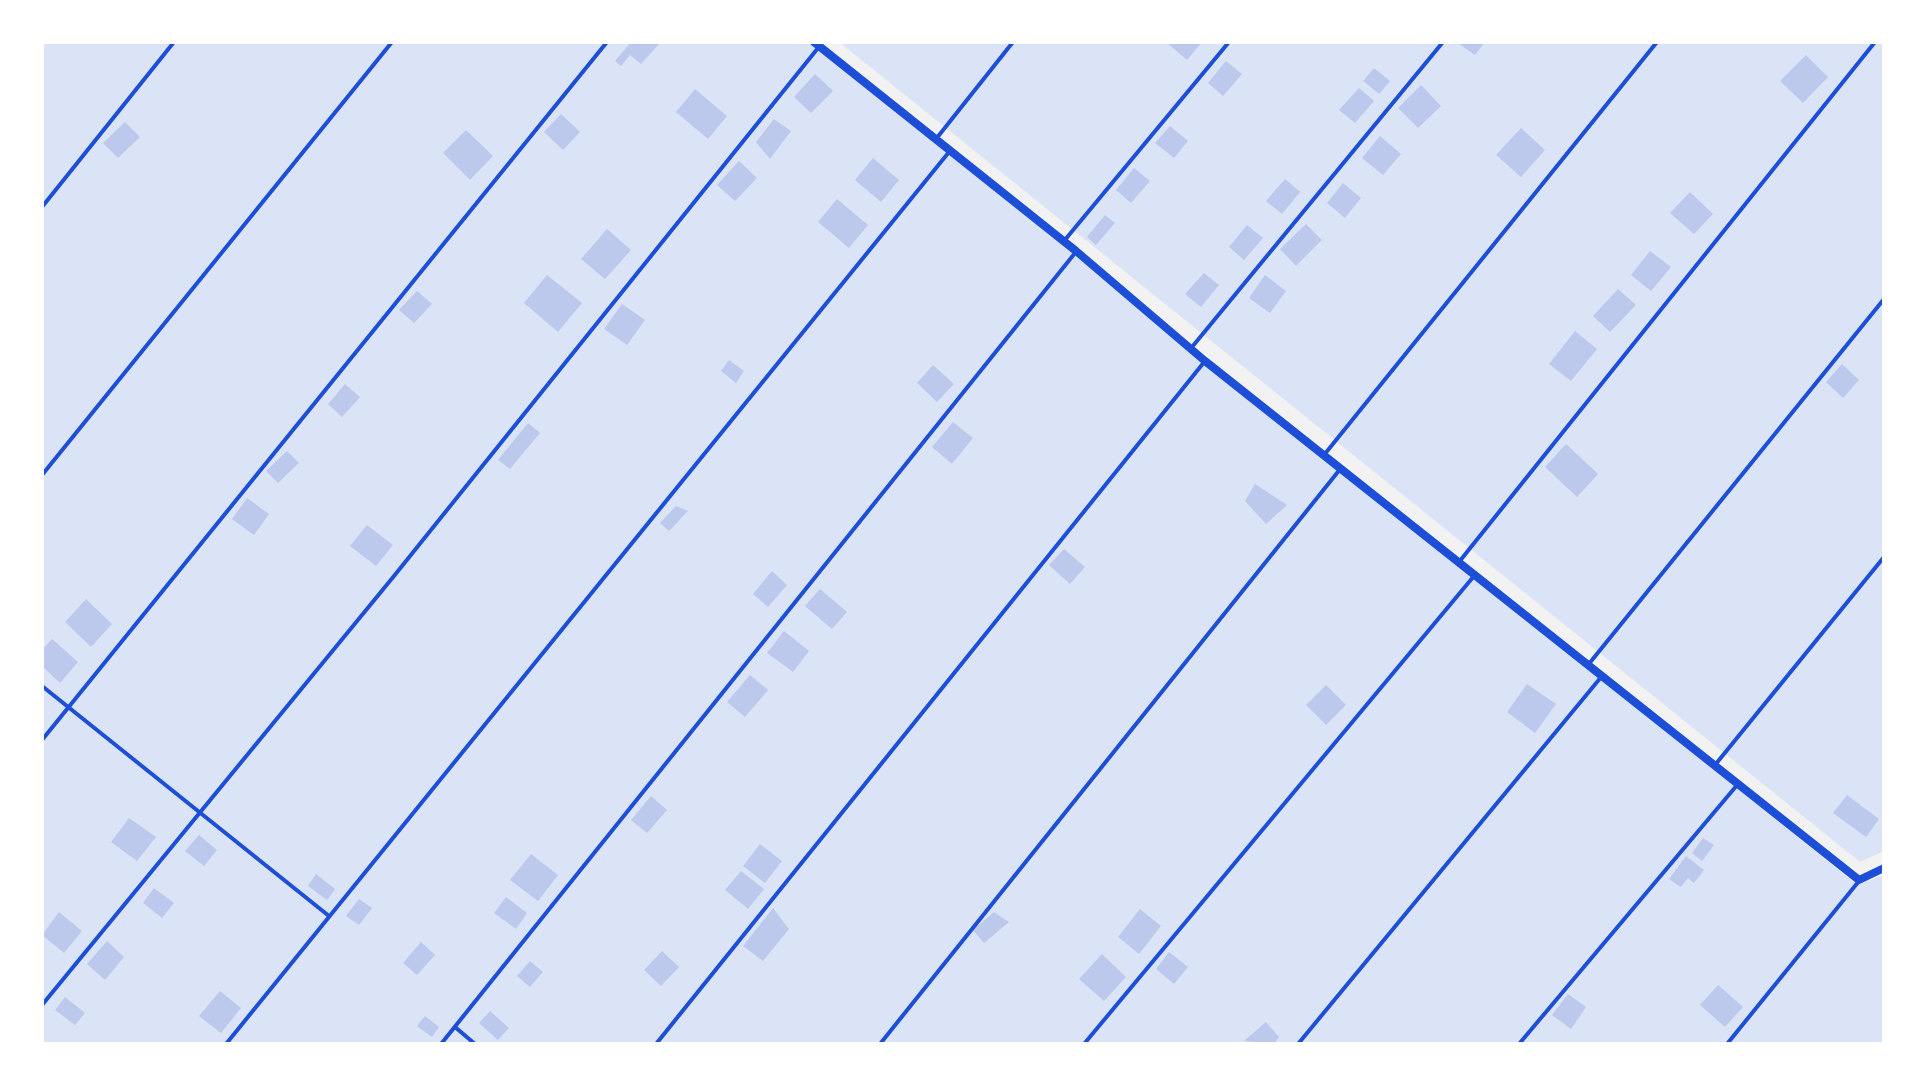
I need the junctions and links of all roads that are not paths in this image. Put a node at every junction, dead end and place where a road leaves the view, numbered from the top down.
1 (174, 42) edge
2 (392, 42) edge
3 (607, 42) edge
4 (1013, 42) edge
5 (1229, 42) edge
6 (1443, 42) edge
7 (1657, 42) edge
8 (1875, 42) edge
9 (817, 44) edge
10 (936, 139) junction
11 (950, 150) junction
12 (42, 207) edge
13 (1064, 241) junction
14 (1076, 251) junction
15 (1884, 299) edge
16 (1190, 349) junction
17 (1205, 361) junction
18 (1324, 455) junction
19 (1341, 468) junction
20 (42, 475) edge
21 (1884, 557) edge
22 (1459, 562) junction
23 (1475, 575) junction
24 (1588, 665) junction
25 (1602, 676) junction
26 (42, 686) edge
27 (68, 707) junction
28 (42, 740) edge
29 (1715, 765) junction
30 (1738, 784) junction
31 (198, 812) junction
32 (1884, 868) edge
33 (1859, 880) junction
34 (329, 916) junction
35 (42, 1005) edge
36 (455, 1027) junction
37 (226, 1044) edge
38 (441, 1044) edge
39 (475, 1044) edge
40 (656, 1044) edge
41 (880, 1044) edge
42 (1084, 1044) edge
43 (1298, 1044) edge
44 (1519, 1044) edge
45 (1727, 1044) edge

1 - 12 lane
2 - 20 lane
3 - 27 lane
4 - 10 lane
5 - 13 lane
6 - 16 lane
7 - 18 lane
8 - 22 lane
9 - 10 street
9 - 31 lane
10 - 11 street
11 - 13 street
11 - 34 lane
13 - 14 street
14 - 16 street
14 - 36 lane
15 - 24 lane
16 - 17 street
17 - 18 street
17 - 40 lane
18 - 19 street
19 - 22 street
19 - 41 lane
21 - 29 lane
22 - 23 street
23 - 24 street
23 - 42 lane
24 - 25 street
25 - 29 street
25 - 43 lane
26 - 27 lane
27 - 28 lane
27 - 31 lane
29 - 30 street
30 - 33 street
30 - 44 lane
31 - 34 lane
31 - 35 lane
32 - 33 street
33 - 45 lane
34 - 37 lane
36 - 38 lane
36 - 39 lane

